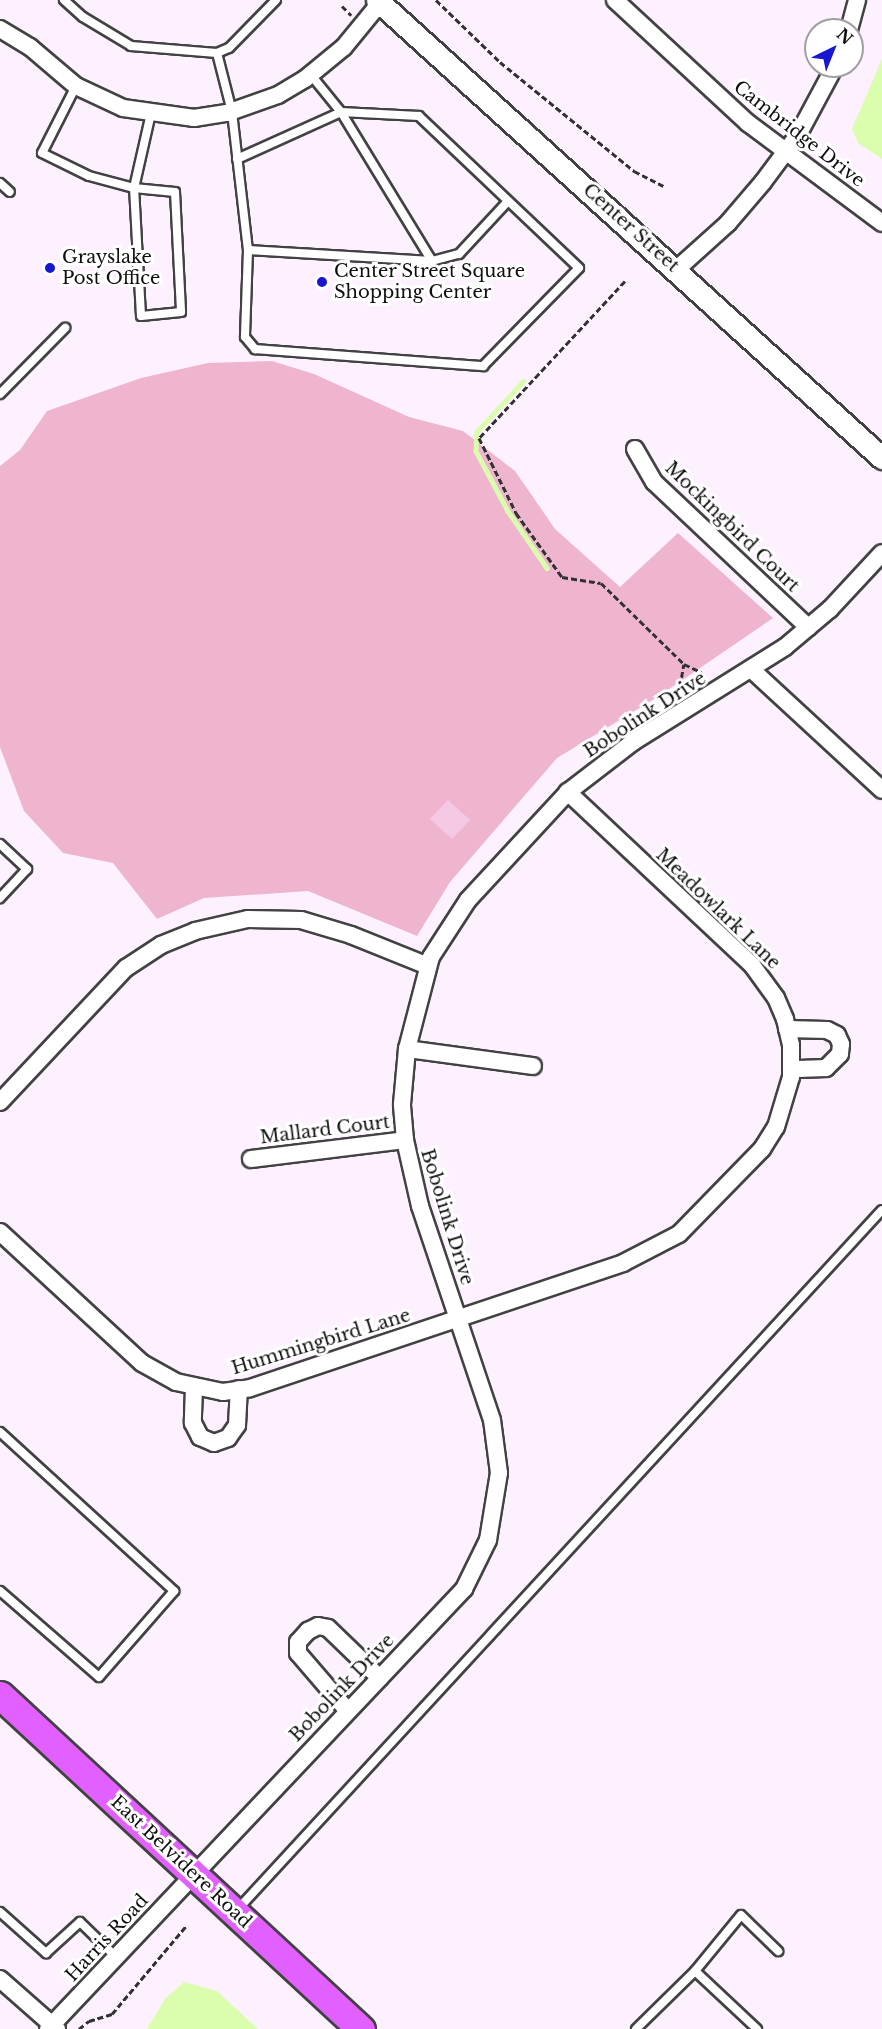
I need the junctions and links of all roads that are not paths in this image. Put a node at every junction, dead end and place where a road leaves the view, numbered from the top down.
1 (64, 0) edge
2 (276, 0) edge
3 (615, 0) edge
4 (857, 0) edge
5 (379, 2) edge
6 (852, 18) edge
7 (0, 28) edge
8 (217, 53) junction
9 (311, 75) junction
10 (828, 78) edge
11 (76, 86) junction
12 (231, 112) junction
13 (341, 112) junction
14 (151, 113) junction
15 (787, 151) junction
16 (237, 159) junction
17 (0, 183) edge
18 (134, 188) junction
19 (10, 192) dead end
20 (508, 201) junction
21 (882, 223) edge
22 (248, 250) junction
23 (432, 261) junction
24 (677, 269) junction
25 (65, 328) dead end
26 (0, 394) edge
27 (635, 449) dead end
28 (882, 458) edge
29 (882, 553) edge
30 (808, 627) junction
31 (751, 669) junction
32 (882, 790) edge
33 (568, 792) junction
34 (0, 844) edge
35 (0, 898) edge
36 (428, 966) junction
37 (787, 1029) junction
38 (407, 1049) junction
39 (534, 1066) dead end
40 (791, 1069) junction
41 (0, 1102) edge
42 (405, 1140) junction
43 (251, 1160) dead end
44 (882, 1210) edge
45 (0, 1232) edge
46 (458, 1319) junction
47 (194, 1387) junction
48 (239, 1389) junction
49 (0, 1432) edge
50 (0, 1591) edge
51 (380, 1678) junction
52 (0, 1695) edge
53 (347, 1710) junction
54 (195, 1874) junction
55 (0, 1912) edge
56 (236, 1912) junction
57 (778, 1951) dead end
58 (116, 1957) junction
59 (695, 1971) junction
60 (0, 1979) edge
61 (52, 2028) edge
62 (361, 2029) edge
63 (636, 2029) edge
64 (757, 2029) edge

1 - 8 lane
2 - 8 lane
3 - 15 street, Cambridge Drive
4 - 6 street
5 - 9 street
5 - 24 street, Center Street
7 - 11 street
8 - 12 lane
9 - 12 street
9 - 13 lane
10 - 15 street
11 - 14 street
11 - 18 lane
12 - 14 street
12 - 16 lane
13 - 16 lane
13 - 20 lane
13 - 23 lane
14 - 18 lane
15 - 21 street, Cambridge Drive
15 - 24 street
16 - 22 lane
17 - 19 lane
18 - 18 lane
20 - 22 lane
20 - 23 lane
22 - 23 lane
24 - 28 street, Center Street
25 - 26 lane
27 - 30 street, Mockingbird Court
29 - 30 street, Bobolink Drive
30 - 31 street, Bobolink Drive
31 - 32 street
31 - 33 street, Bobolink Drive
33 - 36 street, Bobolink Drive
33 - 37 street, Meadowlark Lane
34 - 35 lane
36 - 38 street, Bobolink Drive
36 - 41 street
37 - 40 street, Meadowlark Lane
37 - 40 street
38 - 39 street
38 - 42 street, Bobolink Drive
40 - 46 street, Meadowlark Lane
42 - 43 street, Mallard Court
42 - 46 street, Bobolink Drive
44 - 56 lane
45 - 47 street, Hummingbird Lane
46 - 48 street, Hummingbird Lane
46 - 51 street, Bobolink Drive
47 - 48 street, Hummingbird Lane
47 - 48 street
49 - 50 lane
51 - 53 street, Bobolink Drive
51 - 53 street
52 - 54 main road, East Belvidere Road
53 - 54 street, Bobolink Drive
54 - 56 main road, East Belvidere Road
54 - 58 street, Harris Road
55 - 58 lane
56 - 62 main road, East Belvidere Road
57 - 59 lane
58 - 61 street, Harris Road
59 - 63 lane
59 - 64 lane
60 - 61 street

